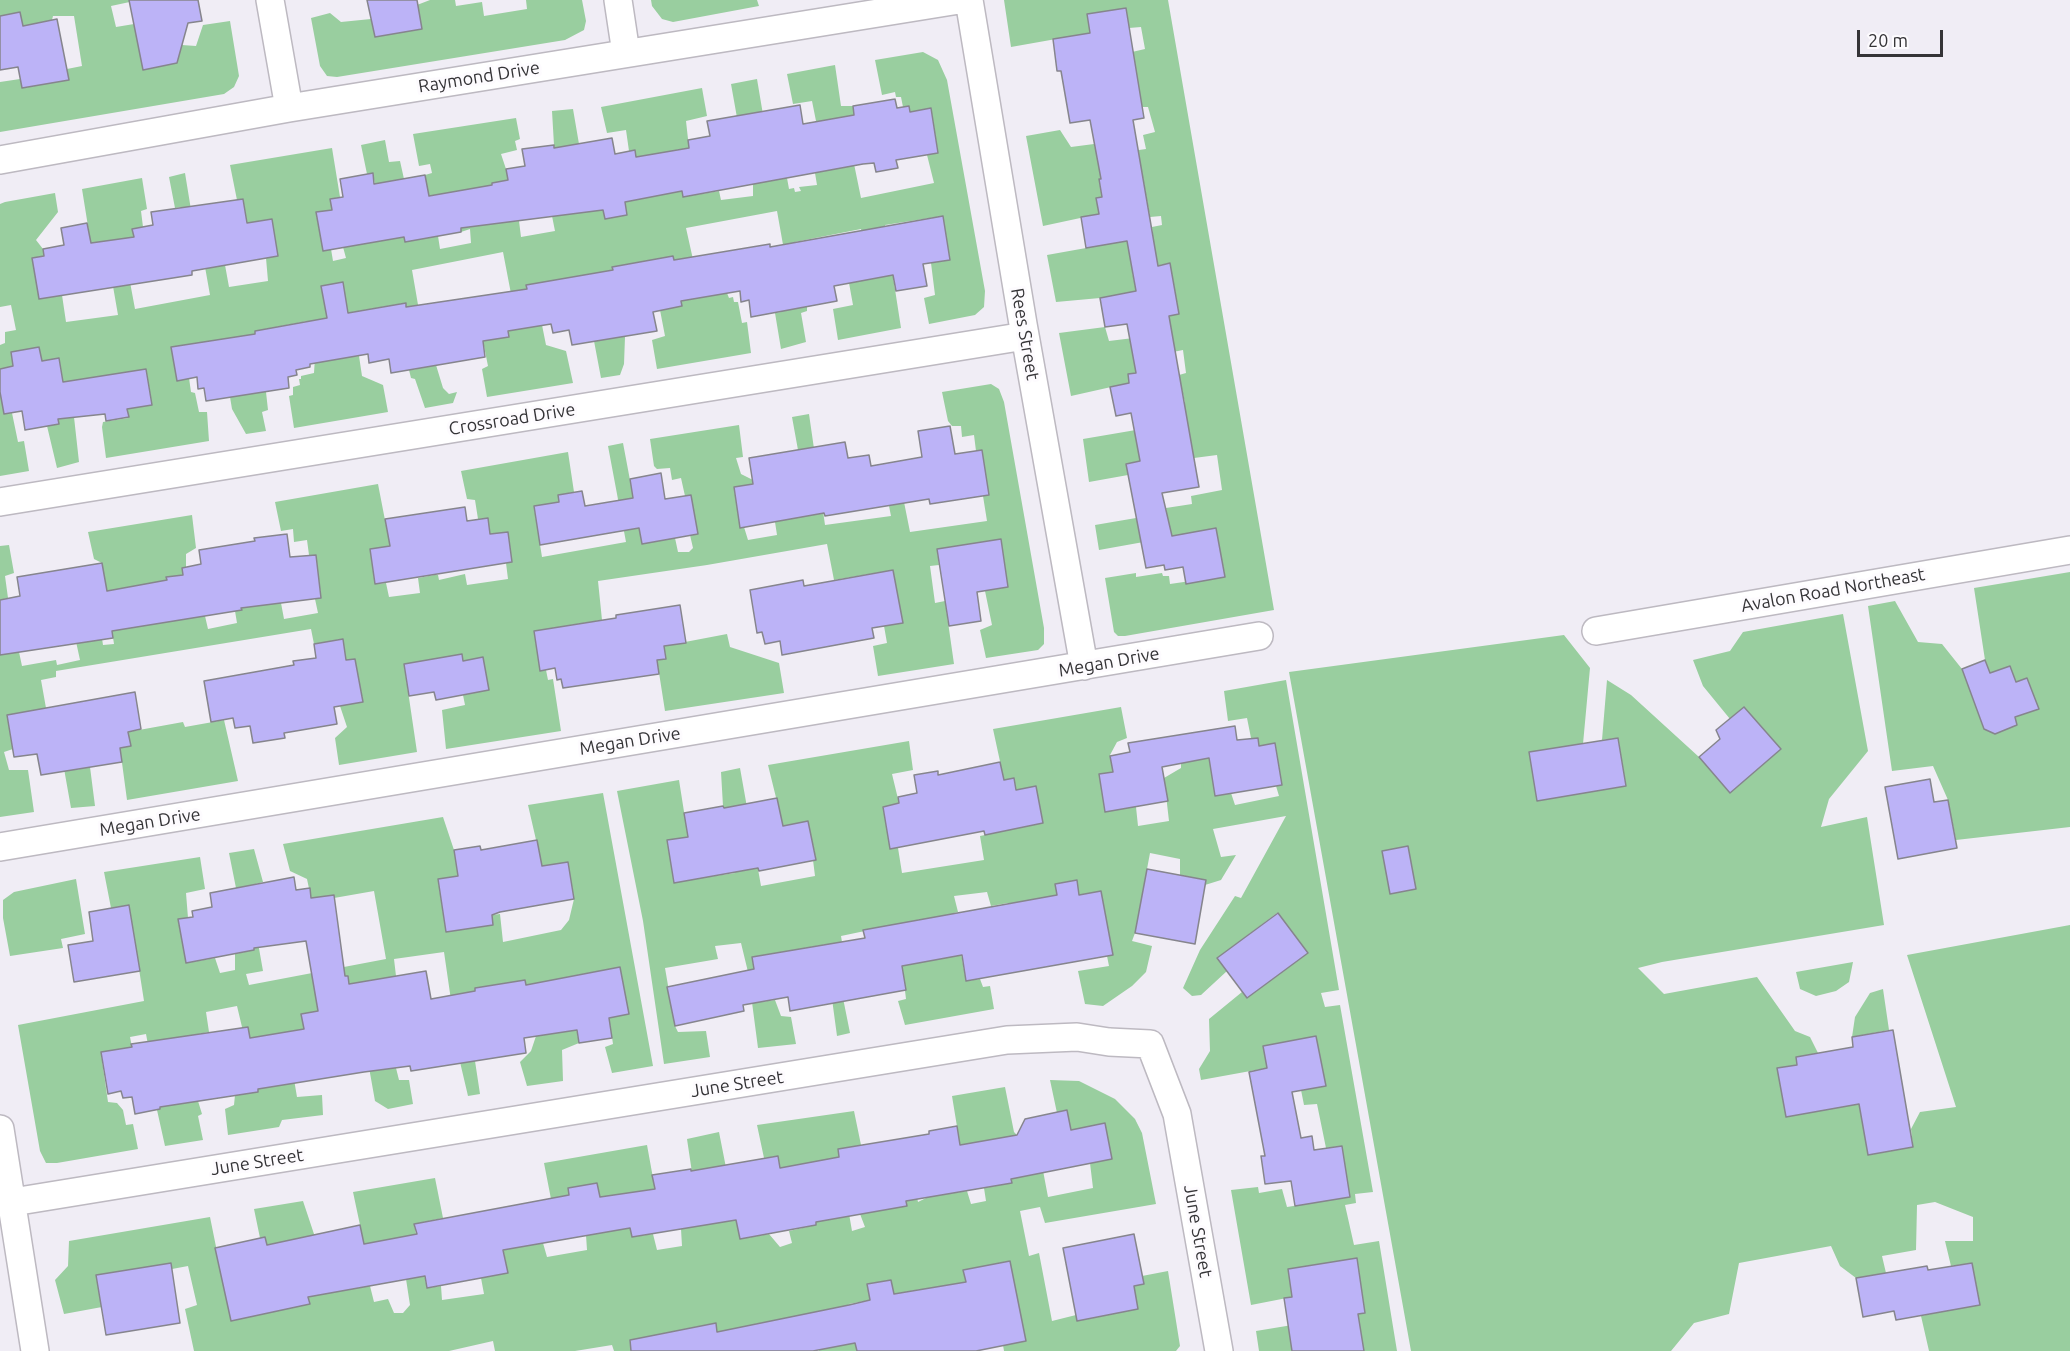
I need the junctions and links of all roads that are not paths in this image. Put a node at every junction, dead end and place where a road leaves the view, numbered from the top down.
1 (270, 0) edge
2 (618, 0) edge
3 (958, 0) edge
4 (969, 0) edge
5 (626, 53) junction
6 (289, 108) junction
7 (0, 159) edge
8 (1025, 336) junction
9 (0, 502) edge
10 (2070, 550) edge
11 (1596, 631) dead end
12 (1259, 636) dead end
13 (1084, 666) junction
14 (0, 847) edge
15 (0, 1129) edge
16 (13, 1202) junction
17 (35, 1351) edge
18 (1219, 1351) edge

1 - 6 street
2 - 5 street
3 - 5 street, Raymond Drive
4 - 8 street, Rees Street
5 - 6 street, Raymond Drive
6 - 7 street, Raymond Drive
8 - 9 street, Crossroad Drive
8 - 13 street, Rees Street
10 - 11 street, Avalon Road Northeast
12 - 13 street, Megan Drive
13 - 14 street, Megan Drive
15 - 16 street
16 - 17 street
16 - 18 street, June Street

